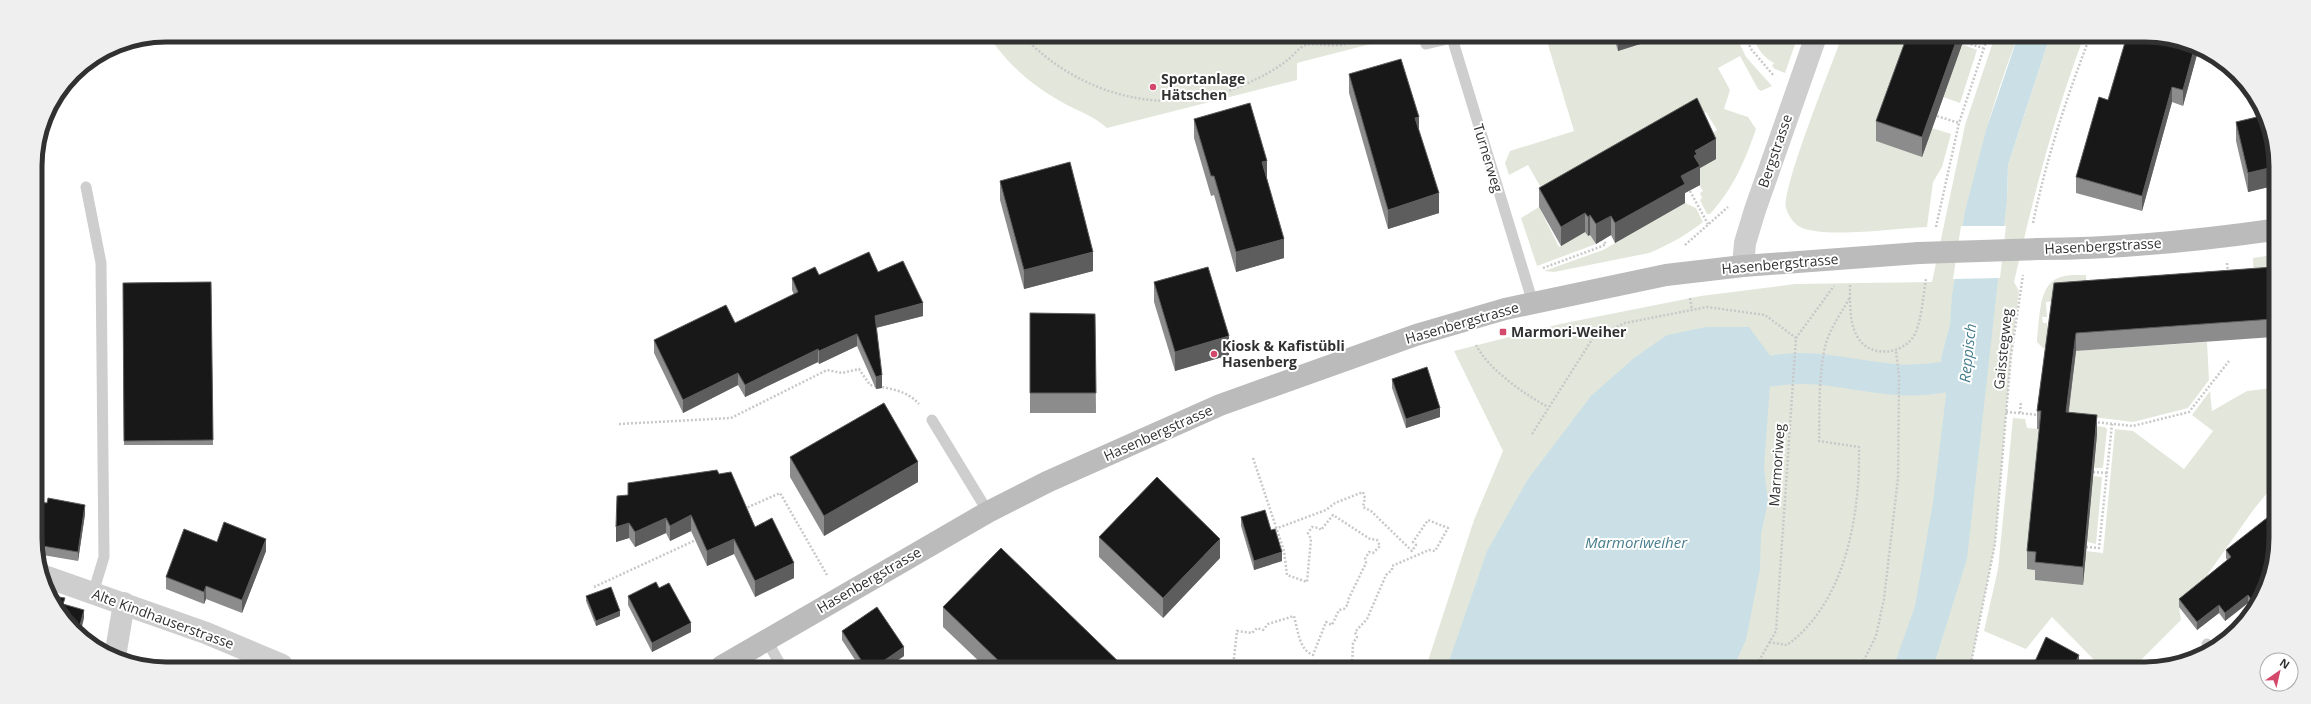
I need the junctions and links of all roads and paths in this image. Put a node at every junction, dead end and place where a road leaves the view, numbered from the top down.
1 (1029, 42) edge
2 (1351, 42) edge
3 (1435, 42) edge
4 (1453, 42) edge
5 (1748, 42) edge
6 (1814, 42) edge
7 (1963, 42) dead end
8 (1986, 42) edge
9 (2088, 42) edge
10 (1426, 44) dead end
11 (1984, 48) junction
12 (1797, 89) junction
13 (1937, 116) edge
14 (86, 187) dead end
15 (1690, 191) edge
16 (1755, 210) junction
17 (1708, 224) junction
18 (2033, 226) dead end
19 (2269, 231) edge
20 (1603, 240) edge
21 (1742, 266) junction
22 (2024, 270) dead end
23 (1686, 273) junction
24 (1524, 274) junction
25 (1850, 283) dead end
26 (1843, 284) dead end
27 (1835, 285) dead end
28 (1850, 297) dead end
29 (1532, 303) junction
30 (1464, 321) junction
31 (1796, 338) junction
32 (1896, 351) dead end
33 (2229, 361) dead end
34 (2021, 401) dead end
35 (1548, 407) junction
36 (2006, 412) junction
37 (2020, 413) junction
38 (2043, 416) edge
39 (932, 420) joint
40 (2089, 421) edge
41 (619, 424) dead end
42 (2112, 424) junction
43 (1532, 434) dead end
44 (1253, 458) dead end
45 (2093, 472) edge
46 (2106, 473) junction
47 (737, 512) edge
48 (988, 512) junction
49 (1276, 529) junction
50 (699, 538) edge
51 (2086, 547) edge
52 (49, 578) edge
53 (594, 587) dead end
54 (93, 593) junction
55 (838, 598) junction
56 (124, 604) junction
57 (766, 639) junction
58 (1769, 642) junction
59 (116, 651) edge
60 (275, 662) edge
61 (729, 662) edge
62 (779, 662) edge
63 (1233, 662) edge
64 (1352, 662) edge
65 (1758, 662) edge
66 (1863, 662) edge
67 (1971, 662) edge

1 - 2 path
3 - 10 lane, Turnerweg
4 - 24 lane, Turnerweg
5 - 12 path
6 - 12 street, Bergstrasse
7 - 11 path
8 - 11 path
9 - 18 path
11 - 13 path
12 - 16 street, Bergstrasse
14 - 54 lane
15 - 17 path
16 - 17 path
16 - 21 street, Bergstrasse
17 - 23 path
19 - 21 street, Hasenbergstrasse, bridge
20 - 24 path
21 - 23 street, Hasenbergstrasse
22 - 36 path, Gaisstegweg
23 - 29 street, Hasenbergstrasse
24 - 29 lane, Turnerweg
25 - 26 path
27 - 31 path, Marmoriweg
28 - 58 path
29 - 30 street, Hasenbergstrasse
30 - 35 path
30 - 48 street, Hasenbergstrasse
31 - 35 path
31 - 58 path, Marmoriweg
32 - 66 path
33 - 42 path
34 - 37 path
35 - 43 path
36 - 37 path
36 - 67 path, Gaisstegweg
37 - 38 path
39 - 41 path
39 - 48 lane
40 - 42 path
42 - 46 path
44 - 49 path
45 - 46 path
46 - 51 path
47 - 55 path
48 - 55 street, Hasenbergstrasse
49 - 63 path
49 - 64 path
50 - 53 path
52 - 54 street, Alte Kindhauserstrasse
54 - 56 street, Alte Kindhauserstrasse
55 - 57 street, Hasenbergstrasse
56 - 59 street
56 - 60 street, Alte Kindhauserstrasse
57 - 61 street, Hasenbergstrasse
57 - 62 lane
58 - 65 path, Marmoriweg

